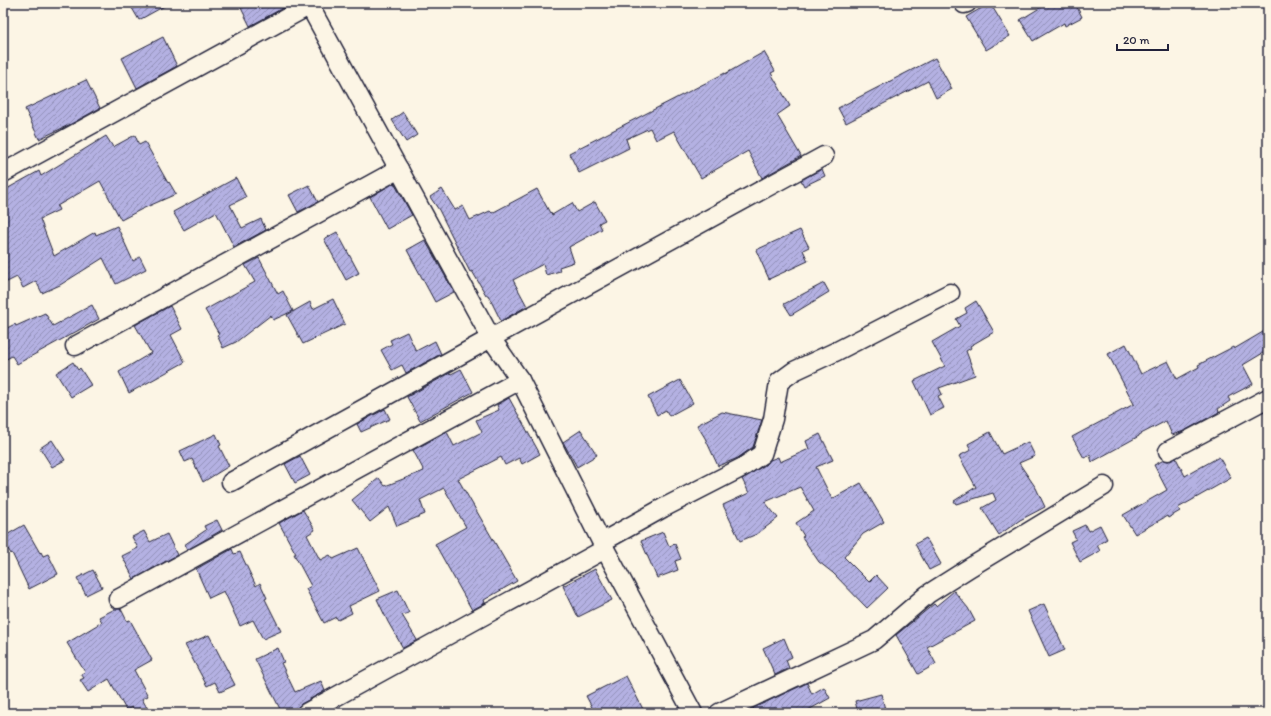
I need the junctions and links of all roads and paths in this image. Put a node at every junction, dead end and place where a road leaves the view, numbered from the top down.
1 (311, 4) edge
2 (824, 156) dead end
3 (399, 169) junction
4 (3, 173) edge
5 (950, 293) dead end
6 (491, 338) junction
7 (75, 346) dead end
8 (520, 380) junction
9 (1268, 398) edge
10 (1168, 451) dead end
11 (231, 482) dead end
12 (1104, 486) dead end
13 (603, 545) junction
14 (118, 599) dead end
15 (306, 713) edge
16 (693, 713) edge
17 (719, 713) edge

1 - 3 street
1 - 4 street
2 - 6 street
3 - 6 street
3 - 7 street
5 - 13 street
6 - 8 street
6 - 11 street
8 - 13 street
8 - 14 street
9 - 10 street
12 - 17 street
13 - 15 street
13 - 16 street

